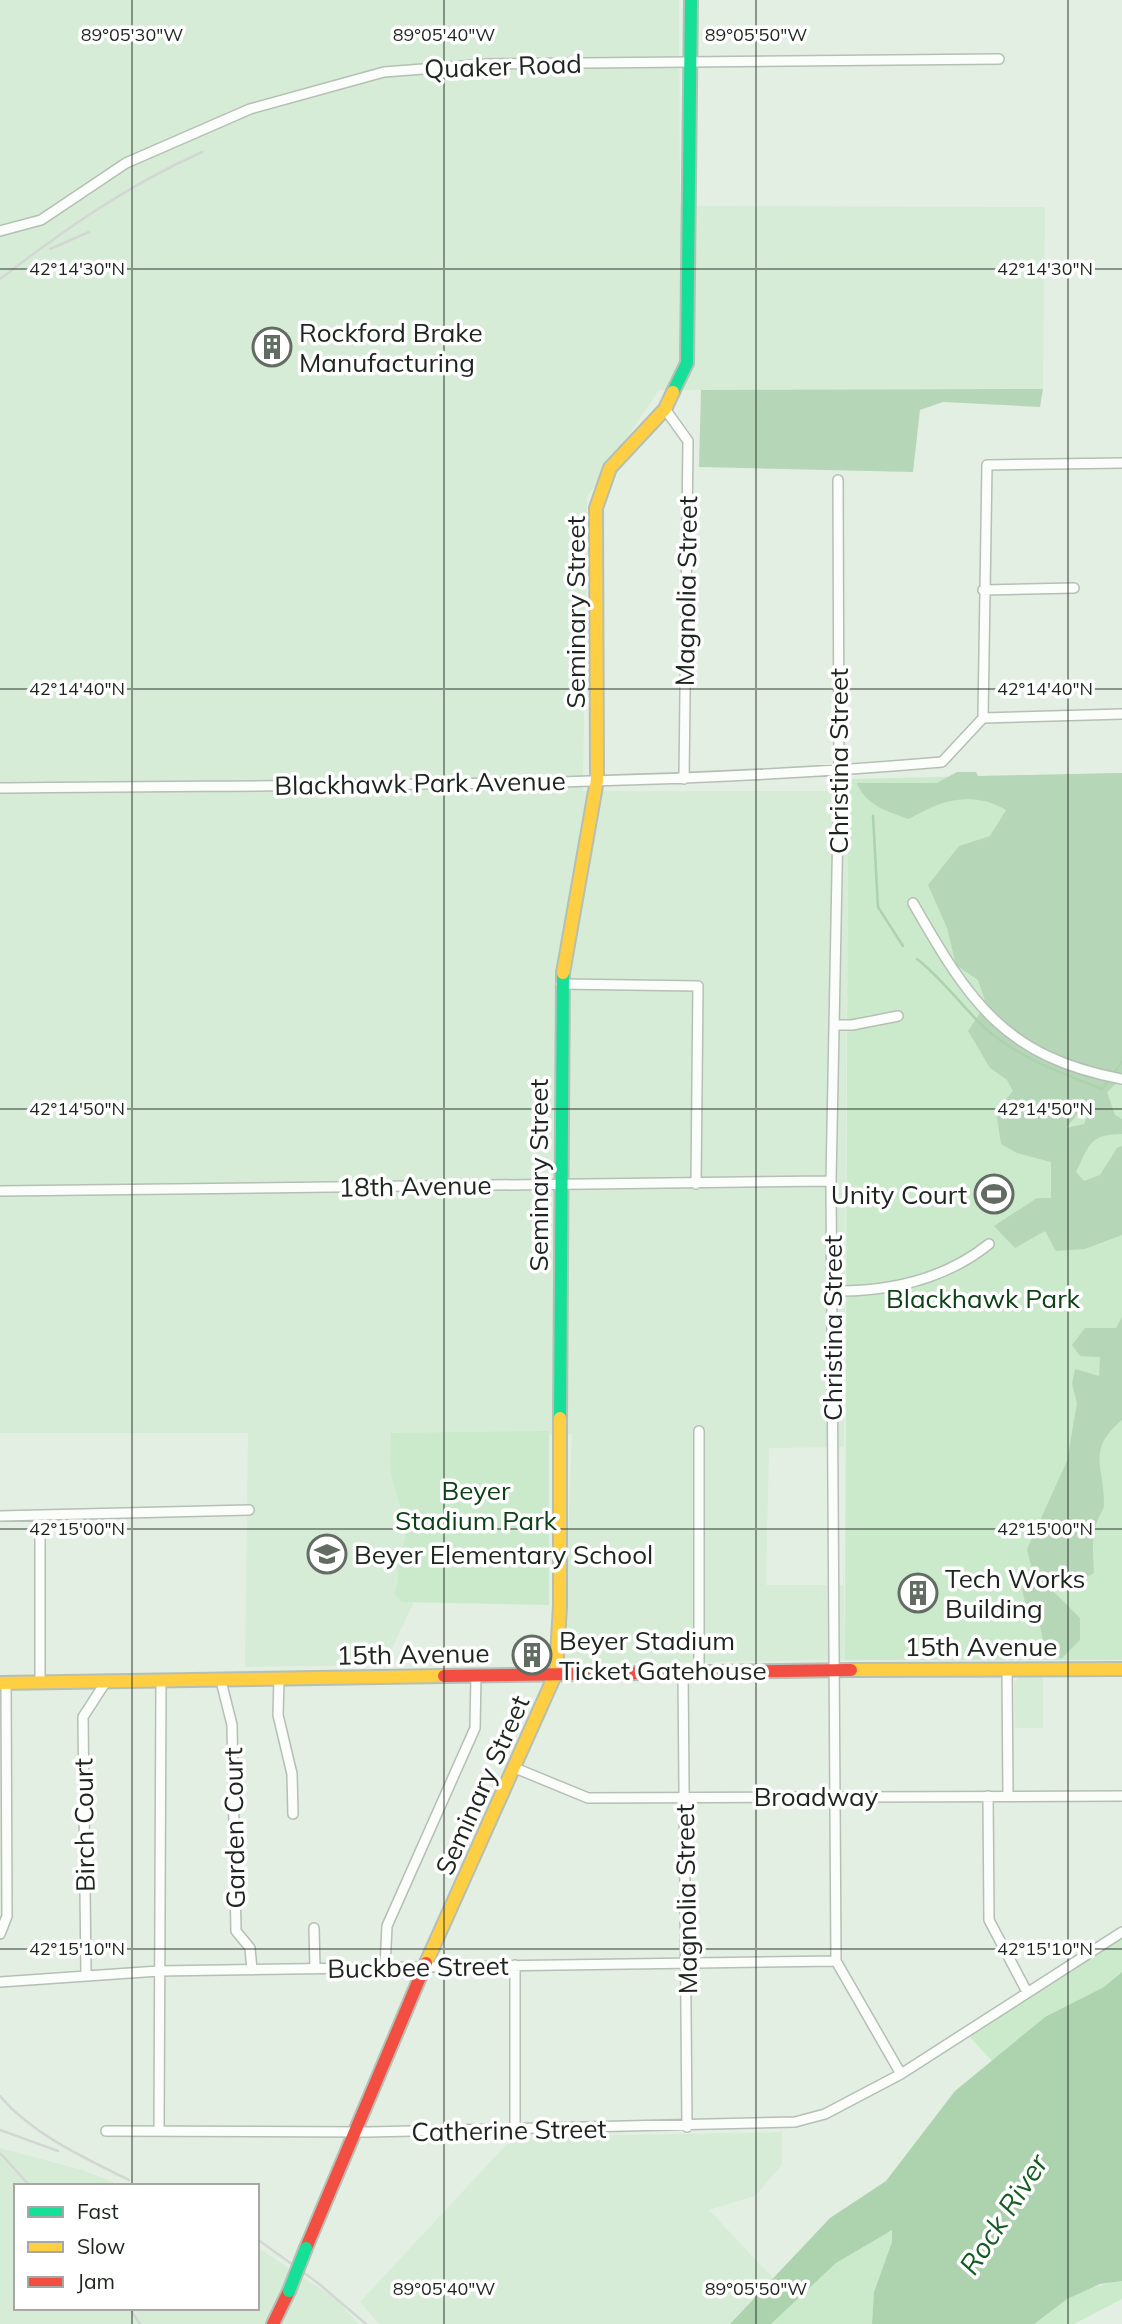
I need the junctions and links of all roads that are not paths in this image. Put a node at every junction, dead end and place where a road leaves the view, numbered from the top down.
1 (691, 0) edge
2 (999, 59) dead end
3 (692, 61) junction
4 (0, 231) edge
5 (665, 409) junction
6 (1122, 463) edge
7 (838, 480) dead end
8 (1074, 589) dead end
9 (983, 590) junction
10 (1122, 714) edge
11 (983, 718) junction
12 (839, 771) junction
13 (684, 779) junction
14 (597, 780) junction
15 (0, 788) edge
16 (913, 903) dead end
17 (561, 984) junction
18 (898, 1016) dead end
19 (834, 1025) junction
20 (1122, 1079) edge
21 (831, 1181) junction
22 (696, 1184) junction
23 (561, 1185) junction
24 (0, 1191) edge
25 (989, 1244) dead end
26 (831, 1291) junction
27 (699, 1431) dead end
28 (249, 1510) dead end
29 (0, 1516) edge
30 (40, 1516) junction
31 (1007, 1669) junction
32 (1122, 1669) edge
33 (835, 1670) junction
34 (683, 1672) junction
35 (699, 1672) junction
36 (556, 1673) junction
37 (476, 1675) junction
38 (279, 1680) junction
39 (221, 1681) junction
40 (105, 1682) junction
41 (161, 1682) junction
42 (3, 1683) edge
43 (40, 1683) junction
44 (515, 1768) junction
45 (833, 1796) junction
46 (988, 1796) junction
47 (1008, 1796) junction
48 (1122, 1796) edge
49 (684, 1797) junction
50 (293, 1814) dead end
51 (314, 1927) dead end
52 (1122, 1932) edge
53 (0, 1934) edge
54 (836, 1961) junction
55 (686, 1964) junction
56 (515, 1965) junction
57 (385, 1967) junction
58 (425, 1968) junction
59 (315, 1969) junction
60 (252, 1970) junction
61 (159, 1971) junction
62 (86, 1974) junction
63 (0, 1982) edge
64 (1027, 1992) junction
65 (901, 2074) junction
66 (687, 2127) junction
67 (159, 2130) junction
68 (515, 2130) junction
69 (106, 2131) dead end
70 (355, 2133) junction
71 (273, 2324) edge

1 - 3 street, Seminary Street
2 - 3 street, Quaker Road
3 - 4 street, Quaker Road
3 - 5 street, Seminary Street
5 - 13 street, Magnolia Street
5 - 14 street, Seminary Street
6 - 9 street
7 - 12 street, Christina Street
8 - 9 street
9 - 11 street
10 - 11 street
11 - 12 street, Blackhawk Park Avenue
12 - 13 street, Blackhawk Park Avenue
12 - 19 street, Christina Street
13 - 14 street, Blackhawk Park Avenue
14 - 15 street, Blackhawk Park Avenue
14 - 17 street, Seminary Street
16 - 20 street
17 - 22 street
17 - 23 street, Seminary Street
18 - 19 street
19 - 21 street, Christina Street
21 - 22 street, 18th Avenue
21 - 26 street, Christina Street
22 - 23 street, 18th Avenue
23 - 24 street, 18th Avenue
23 - 36 street, Seminary Street
25 - 26 street
26 - 33 street, Christina Street
27 - 35 street
28 - 30 street
29 - 30 street
30 - 43 street
31 - 32 street, 15th Avenue
31 - 33 street, 15th Avenue
31 - 47 street
33 - 35 street, 15th Avenue
33 - 45 street, Christina Street
34 - 35 street, 15th Avenue
34 - 36 street, 15th Avenue
34 - 49 street, Magnolia Street
36 - 37 street, 15th Avenue
36 - 44 street, Seminary Street
37 - 38 street, 15th Avenue
37 - 57 street
38 - 39 street, 15th Avenue
38 - 50 street
39 - 41 street, 15th Avenue
39 - 60 street, Garden Court
40 - 41 street, 15th Avenue
40 - 43 street, 15th Avenue
40 - 62 street, Birch Court
41 - 61 street
42 - 43 street, 15th Avenue
42 - 53 street
44 - 49 street, Broadway
44 - 58 street, Seminary Street
45 - 46 street, Broadway
45 - 49 street, Broadway
45 - 54 street, Christina Street
46 - 47 street, Broadway
46 - 64 street
47 - 48 street, Broadway
49 - 55 street, Magnolia Street
51 - 59 street
52 - 64 street, Catherine Street
54 - 55 street, Buckbee Street
54 - 65 street, Christina Street
55 - 56 street, Buckbee Street
55 - 66 street, Magnolia Street
56 - 58 street, Buckbee Street
56 - 68 street
57 - 58 street, Buckbee Street
57 - 59 street, Buckbee Street
58 - 70 street, Seminary Street
59 - 60 street, Buckbee Street
60 - 61 street, Buckbee Street
61 - 62 street, Buckbee Street
61 - 67 street
62 - 63 street, Buckbee Street
64 - 65 street, Catherine Street
65 - 66 street, Catherine Street
66 - 68 street, Catherine Street
67 - 69 street, Catherine Street
67 - 70 street, Catherine Street
68 - 70 street, Catherine Street
70 - 71 street, Seminary Street, bridge

